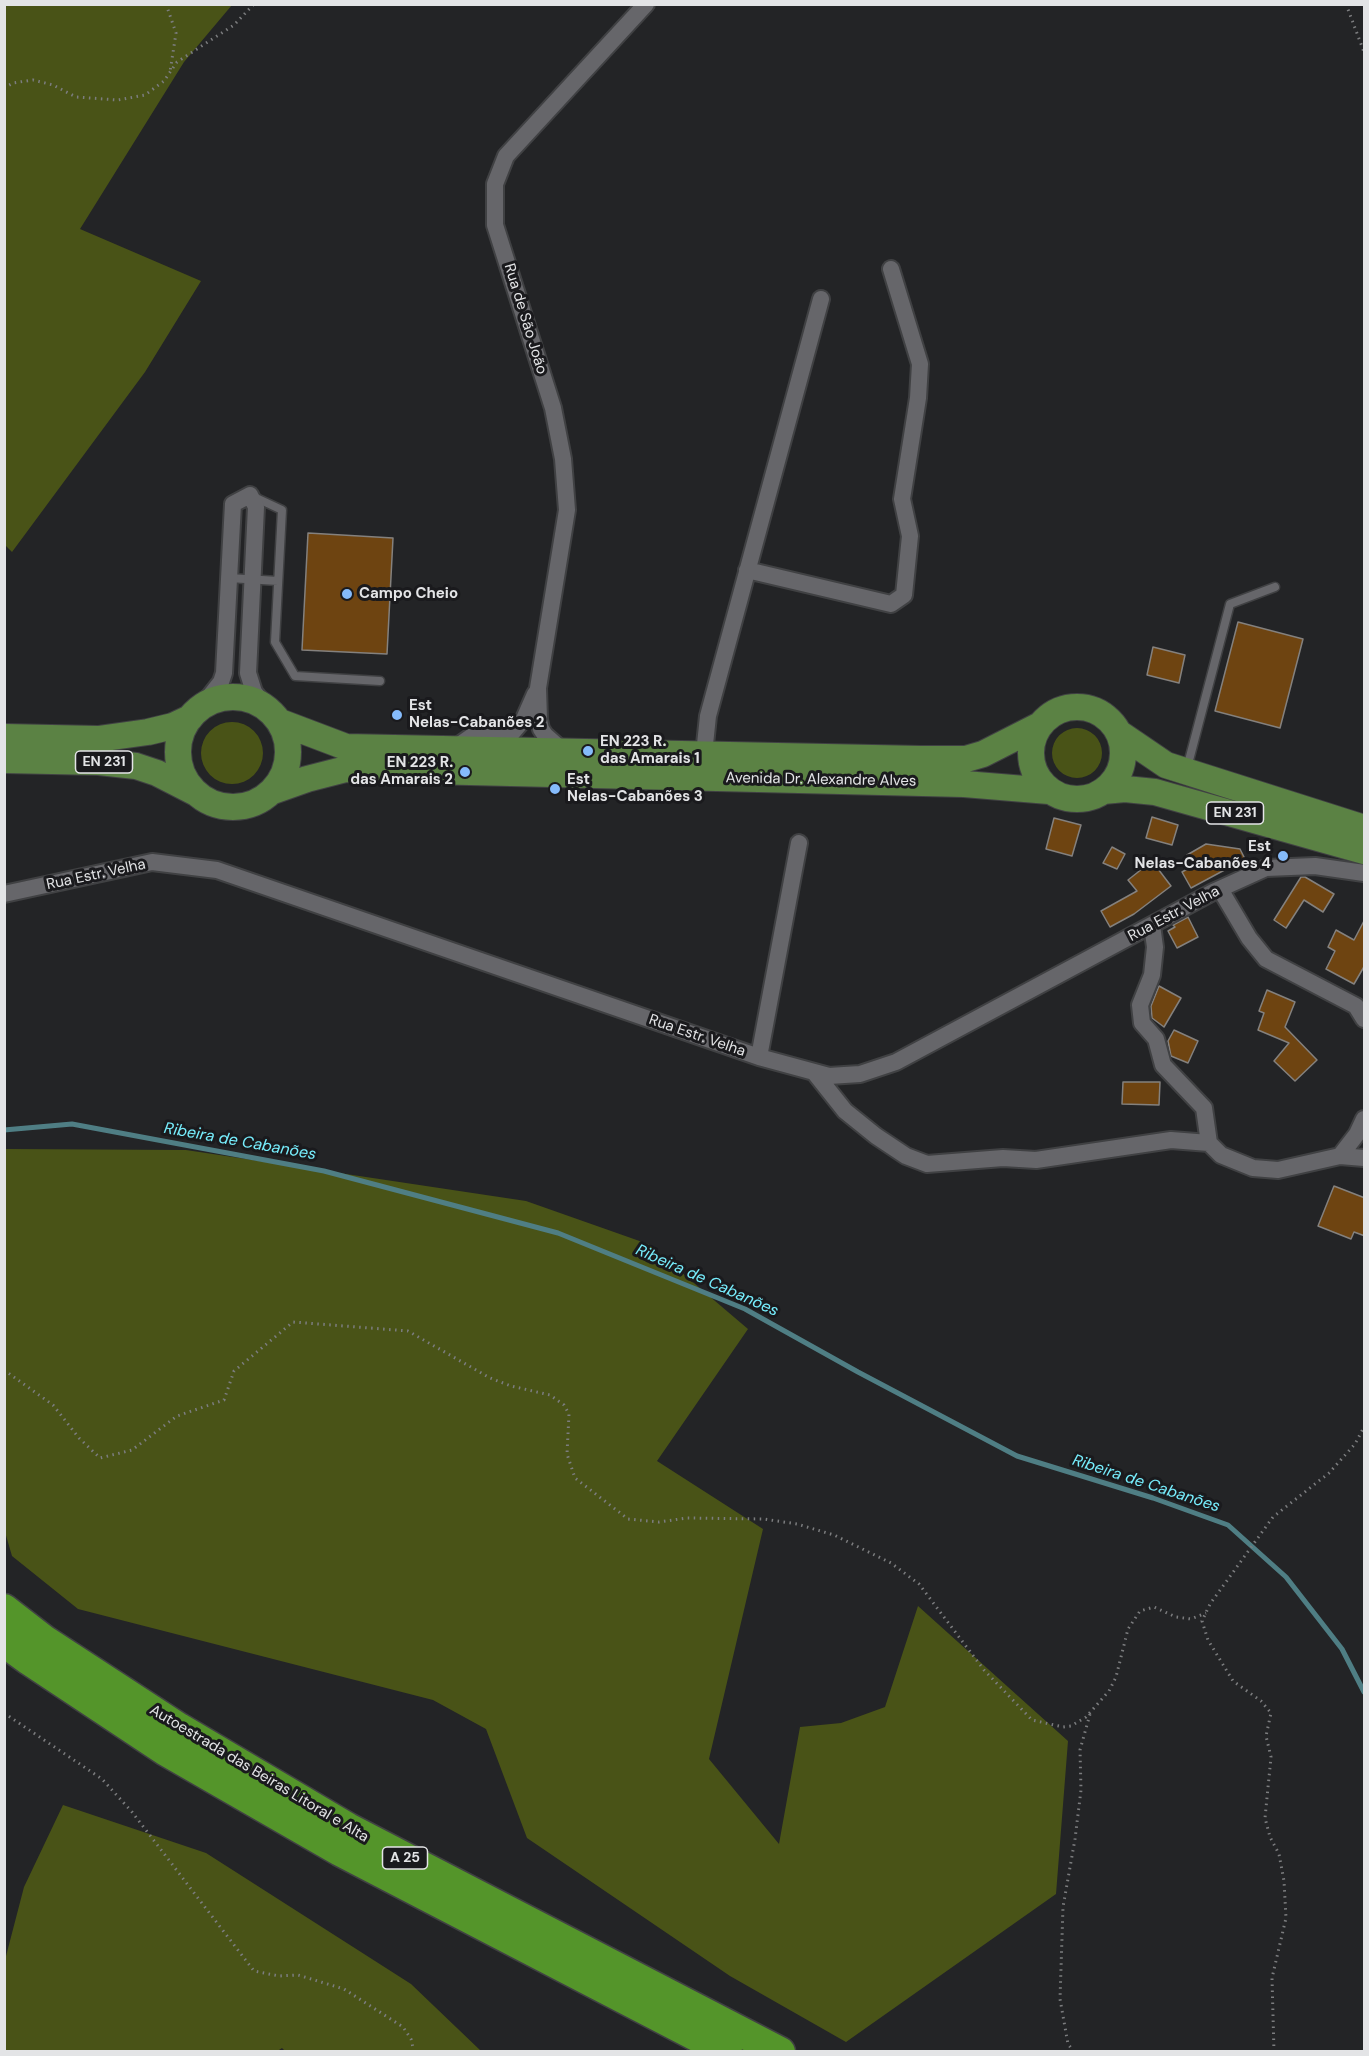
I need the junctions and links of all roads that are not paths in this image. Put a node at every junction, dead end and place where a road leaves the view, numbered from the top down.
1 (646, 4) edge
2 (891, 269) dead end
3 (821, 299) dead end
4 (250, 495) junction
5 (747, 570) junction
6 (229, 578) junction
7 (253, 579) junction
8 (278, 581) junction
9 (1275, 587) dead end
10 (380, 681) dead end
11 (538, 688) junction
12 (196, 712) junction
13 (272, 714) junction
14 (1040, 725) junction
15 (1119, 734) junction
16 (4, 737) edge
17 (455, 748) junction
18 (562, 750) junction
19 (704, 754) junction
20 (4, 760) edge
21 (1186, 771) junction
22 (273, 791) junction
23 (1049, 791) junction
24 (1103, 791) junction
25 (197, 794) junction
26 (1365, 828) edge
27 (799, 843) dead end
28 (1365, 851) edge
29 (1365, 873) edge
30 (1220, 889) junction
31 (4, 894) edge
32 (1152, 925) junction
33 (1365, 1019) edge
34 (759, 1057) junction
35 (814, 1072) junction
36 (1365, 1119) edge
37 (1209, 1143) junction
38 (1340, 1156) junction
39 (1365, 1158) edge
40 (4, 1609) edge
41 (4, 1642) edge
42 (727, 2052) edge
43 (780, 2052) edge

1 - 11 street, Rua de São João
2 - 5 street
3 - 5 street
4 - 6 street
4 - 7 street
4 - 8 lane
5 - 19 street
6 - 7 lane
6 - 12 street
7 - 8 lane
7 - 13 street
8 - 10 lane
9 - 21 lane
11 - 17 street
11 - 18 street
12 - 13 main road, EN 231
12 - 16 main road, EN 231
12 - 25 main road
13 - 17 main road, Avenida Dr. Alexandre Alves / EN 231
13 - 22 main road
14 - 15 main road, EN 231
14 - 19 main road, Avenida Dr. Alexandre Alves / EN 231
14 - 23 main road
15 - 21 main road, EN 231
15 - 24 main road
17 - 18 main road, Avenida Dr. Alexandre Alves / EN 231
18 - 19 main road, Avenida Dr. Alexandre Alves / EN 231
20 - 25 main road, EN 231
21 - 26 main road, EN 231
22 - 23 main road, Avenida Dr. Alexandre Alves / EN 231
22 - 25 main road, EN 231
23 - 24 main road, EN 231
24 - 28 main road, EN 231
27 - 34 street
29 - 30 street, Rua Estr. Velha
30 - 32 street, Rua Estr. Velha
30 - 33 street
31 - 34 street, Rua Estr. Velha
32 - 35 street, Rua Estr. Velha
32 - 37 street
34 - 35 street, Rua Estr. Velha
35 - 37 street
36 - 38 street
37 - 38 street
38 - 39 street
40 - 43 highway, Autoestrada das Beiras Litoral e Alta / A 25
41 - 42 highway, Autoestrada das Beiras Litoral e Alta / A 25

